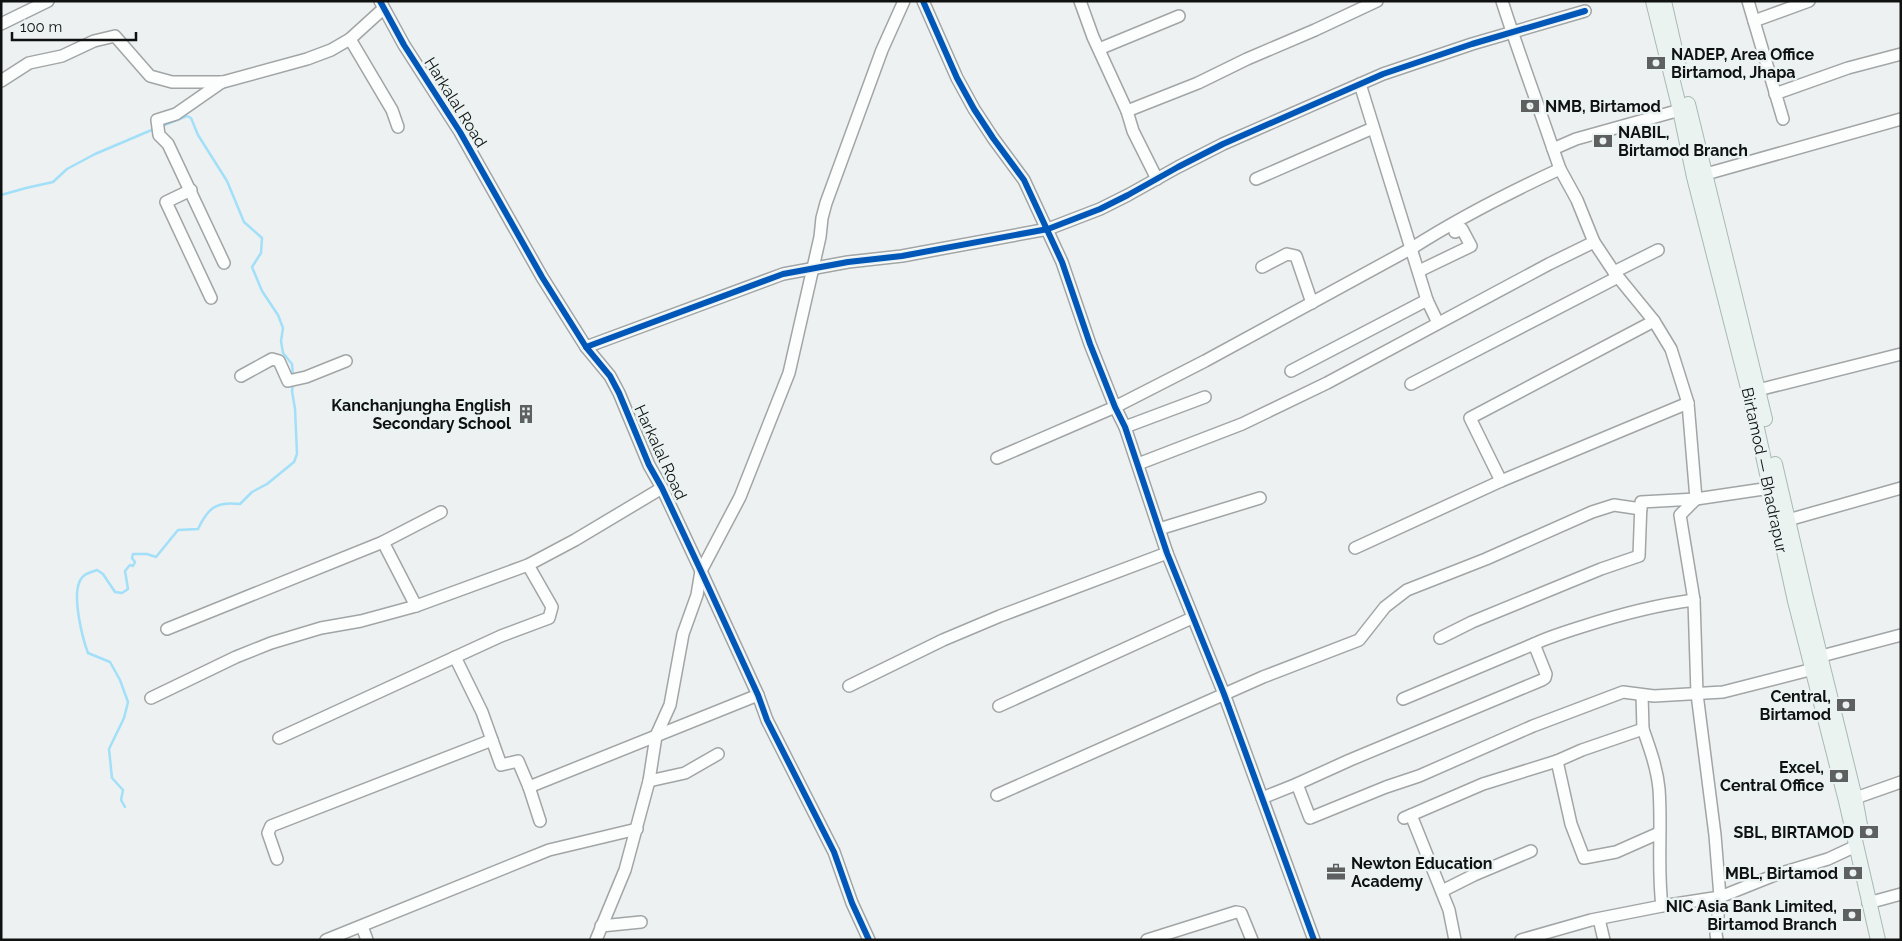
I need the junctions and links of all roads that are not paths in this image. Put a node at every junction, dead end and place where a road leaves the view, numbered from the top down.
1 (48, 1) edge
2 (904, 1) edge
3 (923, 1) edge
4 (1080, 1) edge
5 (1377, 1) edge
6 (1502, 1) edge
7 (1653, 1) edge
8 (1664, 1) edge
9 (1748, 1) edge
10 (1809, 1) edge
11 (382, 5) edge
12 (1585, 11) dead end
13 (1179, 16) dead end
14 (1754, 21) junction
15 (1, 24) edge
16 (1512, 32) junction
17 (350, 39) junction
18 (1099, 49) junction
19 (1901, 54) edge
20 (1, 81) edge
21 (223, 82) junction
22 (1360, 84) junction
23 (1775, 94) junction
24 (1680, 110) junction
25 (1128, 111) junction
26 (1783, 119) dead end
27 (1901, 119) edge
28 (398, 128) dead end
29 (1373, 128) junction
30 (1553, 149) junction
31 (1560, 168) junction
32 (1700, 176) junction
33 (1156, 179) junction
34 (1256, 179) dead end
35 (191, 190) junction
36 (1048, 229) junction
37 (1455, 232) dead end
38 (1594, 242) junction
39 (1412, 248) junction
40 (1658, 250) dead end
41 (224, 263) dead end
42 (1262, 267) dead end
43 (813, 268) junction
44 (1419, 272) junction
45 (1616, 274) junction
46 (210, 298) dead end
47 (1426, 300) junction
48 (1312, 303) junction
49 (1654, 321) junction
50 (1438, 323) junction
51 (586, 347) junction
52 (1901, 354) edge
53 (346, 362) dead end
54 (1291, 371) dead end
55 (241, 376) dead end
56 (1412, 384) dead end
57 (1754, 391) junction
58 (1205, 397) dead end
59 (1688, 403) junction
60 (1115, 407) junction
61 (1125, 427) junction
62 (997, 458) dead end
63 (1138, 464) junction
64 (1501, 481) junction
65 (1776, 487) junction
66 (662, 488) junction
67 (1901, 488) edge
68 (1260, 498) dead end
69 (1696, 499) junction
70 (1641, 509) junction
71 (441, 512) dead end
72 (1788, 520) junction
73 (1159, 529) junction
74 (383, 542) junction
75 (1356, 548) dead end
76 (1167, 552) junction
77 (528, 565) junction
78 (701, 571) junction
79 (1694, 600) junction
80 (416, 606) junction
81 (1192, 618) junction
82 (167, 628) dead end
83 (1901, 635) edge
84 (1440, 638) dead end
85 (1534, 644) junction
86 (455, 657) junction
87 (1817, 663) junction
88 (849, 686) dead end
89 (1224, 694) junction
90 (1697, 694) junction
91 (758, 695) junction
92 (1642, 695) junction
93 (151, 698) dead end
94 (1403, 699) dead end
95 (1000, 706) dead end
96 (1644, 729) junction
97 (656, 736) junction
98 (279, 738) dead end
99 (492, 740) junction
100 (718, 754) dead end
101 (1557, 761) junction
102 (649, 781) junction
103 (1901, 782) edge
104 (1298, 784) junction
105 (529, 787) junction
106 (998, 795) dead end
107 (1262, 798) junction
108 (1850, 800) junction
109 (540, 821) dead end
110 (637, 829) junction
111 (1660, 833) junction
112 (1856, 846) junction
113 (1531, 851) dead end
114 (277, 859) dead end
115 (1442, 891) junction
116 (1901, 894) edge
117 (1720, 897) junction
118 (1873, 902) junction
119 (1662, 906) junction
120 (1599, 919) junction
121 (641, 922) dead end
122 (601, 926) junction
123 (326, 940) edge
124 (596, 940) edge
125 (869, 940) edge
126 (1147, 940) edge
127 (1252, 940) edge
128 (1314, 940) edge
129 (1455, 940) edge
130 (1521, 940) edge
131 (1604, 940) edge
132 (1718, 940) edge
133 (1878, 940) edge
134 (1887, 940) edge

1 - 15 street
2 - 43 street
3 - 36 street
4 - 18 street
5 - 25 street
6 - 16 street
7 - 24 main road, Birtamod — Bhadrapur
8 - 32 main road, Birtamod — Bhadrapur
9 - 14 street
10 - 14 street
11 - 17 street
11 - 51 street, Harkalal Road
12 - 16 street
13 - 18 street
14 - 23 street
16 - 22 street
16 - 30 street
17 - 21 street
17 - 28 street
18 - 25 street
19 - 23 street
20 - 21 street
21 - 35 street
22 - 29 street
22 - 33 street
23 - 26 street
24 - 30 street
24 - 32 main road, Birtamod — Bhadrapur
25 - 33 street
27 - 32 street
29 - 34 street
29 - 39 street
30 - 31 street
31 - 38 street
31 - 39 street
32 - 57 main road, Birtamod — Bhadrapur
33 - 36 street
35 - 41 street
35 - 46 street
36 - 43 street
36 - 60 street
37 - 44 street
38 - 45 street
38 - 50 street
39 - 44 street
39 - 48 street
40 - 45 street
42 - 48 street
43 - 51 street
43 - 78 street
44 - 47 street
45 - 49 street
45 - 56 street
47 - 50 street
47 - 54 street
48 - 60 street
49 - 59 street
49 - 64 street
50 - 63 street
51 - 66 street, Harkalal Road
52 - 57 street
53 - 55 street
57 - 65 main road, Birtamod — Bhadrapur
58 - 61 street
59 - 64 street
59 - 69 street
60 - 61 street
60 - 62 street
61 - 63 street
63 - 73 street
64 - 75 street
65 - 69 street
65 - 72 main road, Birtamod — Bhadrapur
65 - 87 main road, Birtamod — Bhadrapur
66 - 77 street
66 - 78 street, Harkalal Road
67 - 72 street
68 - 73 street
69 - 70 street
69 - 79 street
70 - 84 street
70 - 89 street
71 - 74 street
72 - 87 main road, Birtamod — Bhadrapur
73 - 76 street
74 - 80 street
74 - 82 street
76 - 81 street
76 - 88 street
77 - 80 street
77 - 86 street
78 - 91 street, Harkalal Road
78 - 97 street
79 - 85 street
79 - 90 street
80 - 93 street
81 - 89 street
81 - 95 street
83 - 87 street
85 - 94 street
85 - 104 street
86 - 98 street
86 - 99 street
87 - 90 street
87 - 108 main road, Birtamod — Bhadrapur
89 - 106 street
89 - 107 street
90 - 92 street
90 - 117 street
91 - 97 street
91 - 125 street, Harkalal Road
92 - 96 street
92 - 104 street
96 - 101 street
96 - 111 street
97 - 102 street
97 - 105 street
99 - 105 street
99 - 114 street
100 - 102 street
101 - 111 street
101 - 115 street
102 - 110 street
103 - 108 street
104 - 107 street
105 - 109 street
107 - 128 street
108 - 112 main road, Birtamod — Bhadrapur
108 - 118 main road, Birtamod — Bhadrapur
110 - 122 street
110 - 123 street
111 - 119 street
112 - 117 street
112 - 118 main road, Birtamod — Bhadrapur
113 - 115 street
115 - 129 street
116 - 118 street
117 - 119 street
117 - 132 street
118 - 133 main road, Birtamod — Bhadrapur
118 - 134 main road, Birtamod — Bhadrapur
119 - 120 street
120 - 130 street
120 - 131 street
121 - 122 street
122 - 124 street
126 - 127 street

